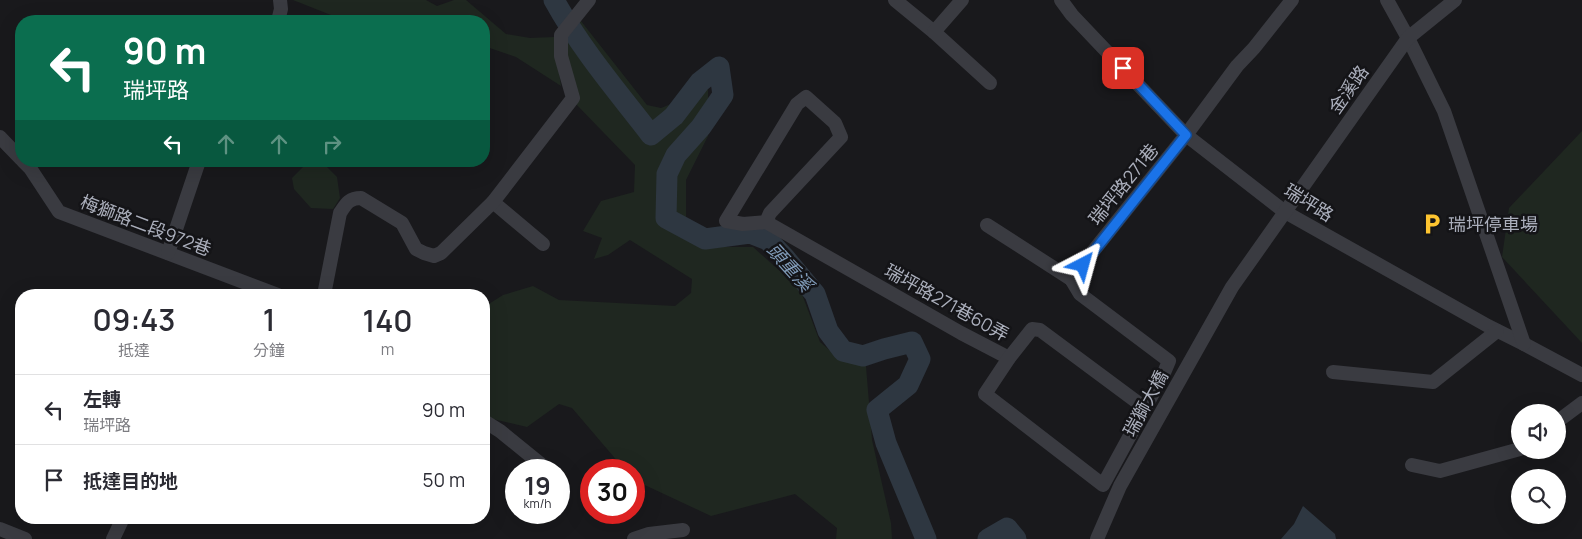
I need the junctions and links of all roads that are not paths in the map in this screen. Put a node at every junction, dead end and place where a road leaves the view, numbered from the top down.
1 (280, 0) edge
2 (589, 0) edge
3 (895, 0) edge
4 (1061, 0) edge
5 (1292, 0) edge
6 (1387, 0) edge
7 (1455, 0) edge
8 (953, 3) edge
9 (280, 15) edge
10 (934, 32) junction
11 (1408, 38) junction
12 (990, 83) dead end
13 (1186, 135) junction
14 (3, 146) edge
15 (15, 155) edge
16 (29, 167) edge
17 (197, 167) edge
18 (493, 202) junction
19 (1284, 212) junction
20 (766, 222) junction
21 (987, 225) dead end
22 (543, 244) dead end
23 (168, 253) junction
24 (1071, 279) junction
25 (1232, 287) joint
26 (262, 289) edge
27 (325, 289) edge
28 (1497, 331) junction
29 (1524, 344) junction
30 (1009, 358) junction
31 (1333, 372) dead end
32 (1582, 375) edge
33 (1582, 403) edge
34 (1144, 408) junction
35 (1566, 415) edge
36 (490, 424) edge
37 (1511, 451) edge
38 (534, 459) edge
39 (1412, 465) dead end
40 (120, 524) edge
41 (0, 530) edge
42 (683, 530) dead end
43 (25, 539) edge
44 (113, 539) edge
45 (634, 539) edge
46 (1097, 539) edge

1 - 9 street
2 - 18 street
3 - 10 street
4 - 13 street, 瑞坪路
5 - 13 street, 瑞坪路271巷
6 - 11 street
7 - 11 street, 金溪路
8 - 10 street
10 - 12 street
11 - 19 street, 金溪路
11 - 29 street
13 - 19 street, 瑞坪路
13 - 24 street, 瑞坪路271巷
14 - 15 street, 梅獅路二段972巷
16 - 23 street, 梅獅路二段972巷
17 - 23 street
18 - 22 street
18 - 27 street
19 - 25 street, 金溪路
19 - 28 street, 瑞坪路
20 - 20 street
20 - 30 street, 瑞坪路271巷60弄
21 - 24 street
23 - 26 street, 梅獅路二段972巷
24 - 34 street
25 - 46 street, 瑞獅大橋
28 - 29 street, 瑞坪路
28 - 31 street
29 - 32 street, 瑞坪路
30 - 34 street, 瑞坪路271巷60弄
30 - 34 street
33 - 35 street
36 - 38 street
37 - 39 street
40 - 44 street
41 - 43 street
42 - 45 street

